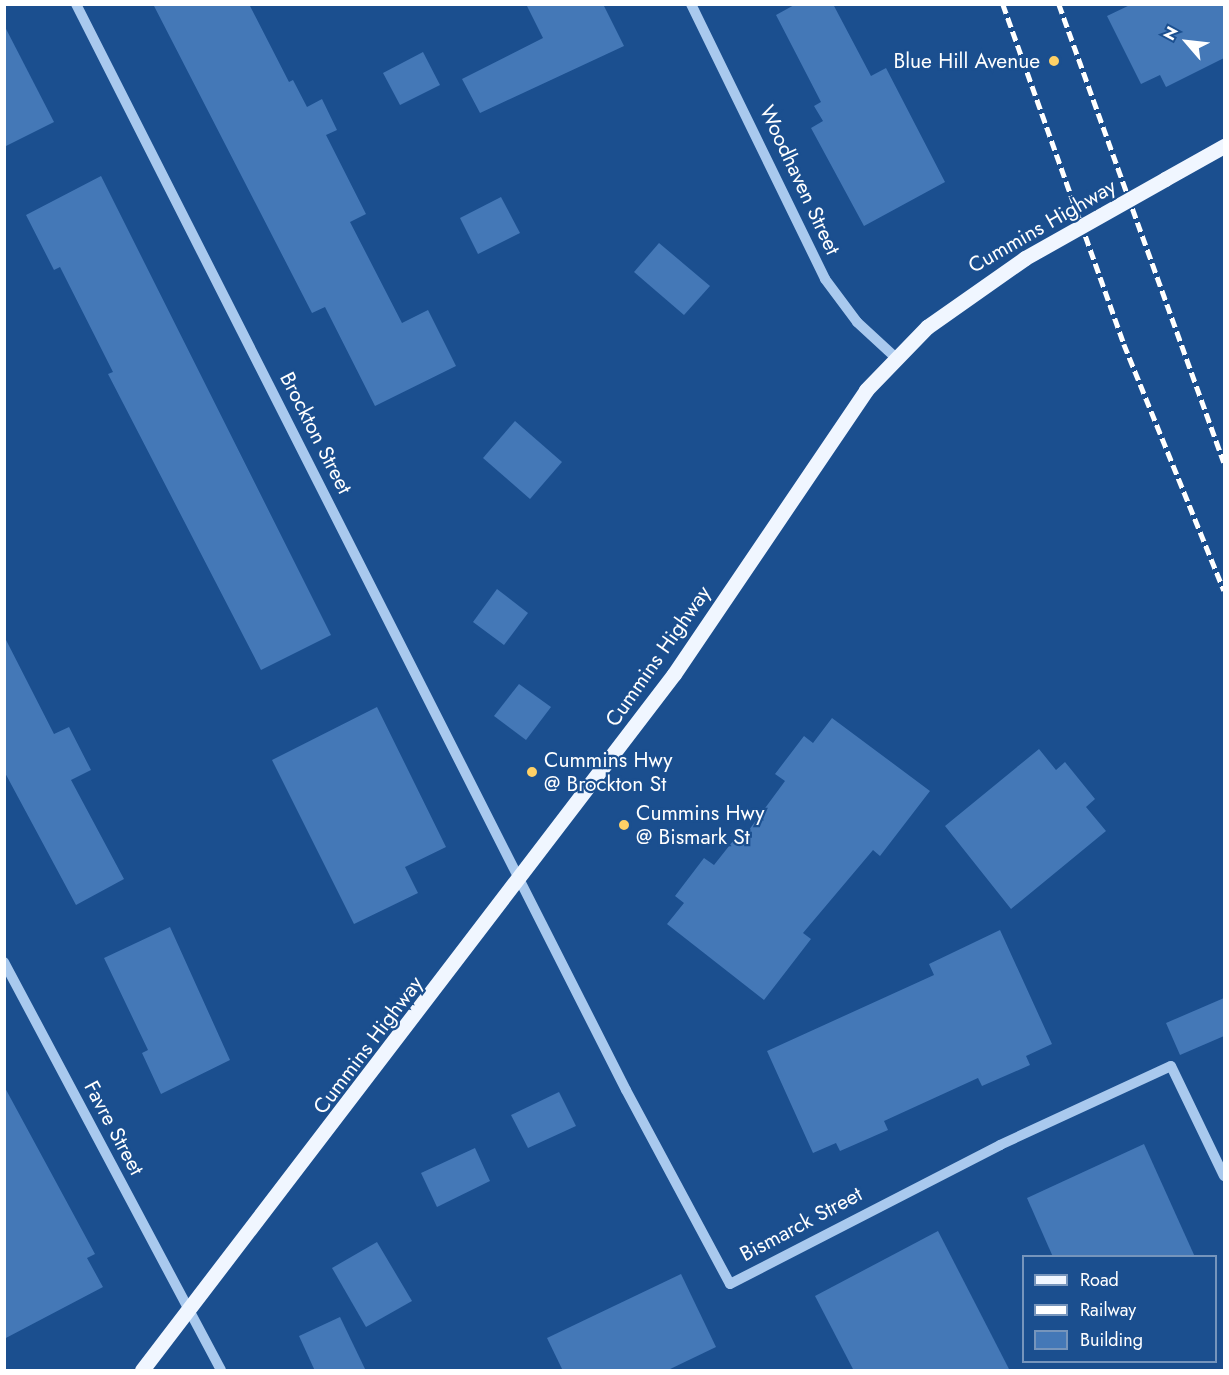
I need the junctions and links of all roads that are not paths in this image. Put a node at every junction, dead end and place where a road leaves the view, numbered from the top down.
1 (76, 4) edge
2 (691, 4) edge
3 (1224, 146) edge
4 (895, 357) junction
5 (520, 879) junction
6 (4, 962) edge
7 (1224, 1176) edge
8 (188, 1313) junction
9 (142, 1371) edge
10 (221, 1371) edge

1 - 5 street, Brockton Street
2 - 4 street, Woodhaven Street
3 - 4 main road, Cummins Highway, bridge
4 - 5 main road, Cummins Highway
5 - 7 street, Bismarck Street
5 - 8 main road, Cummins Highway
6 - 8 street, Favre Street
8 - 9 main road, Cummins Highway
8 - 10 street, Favre Street

